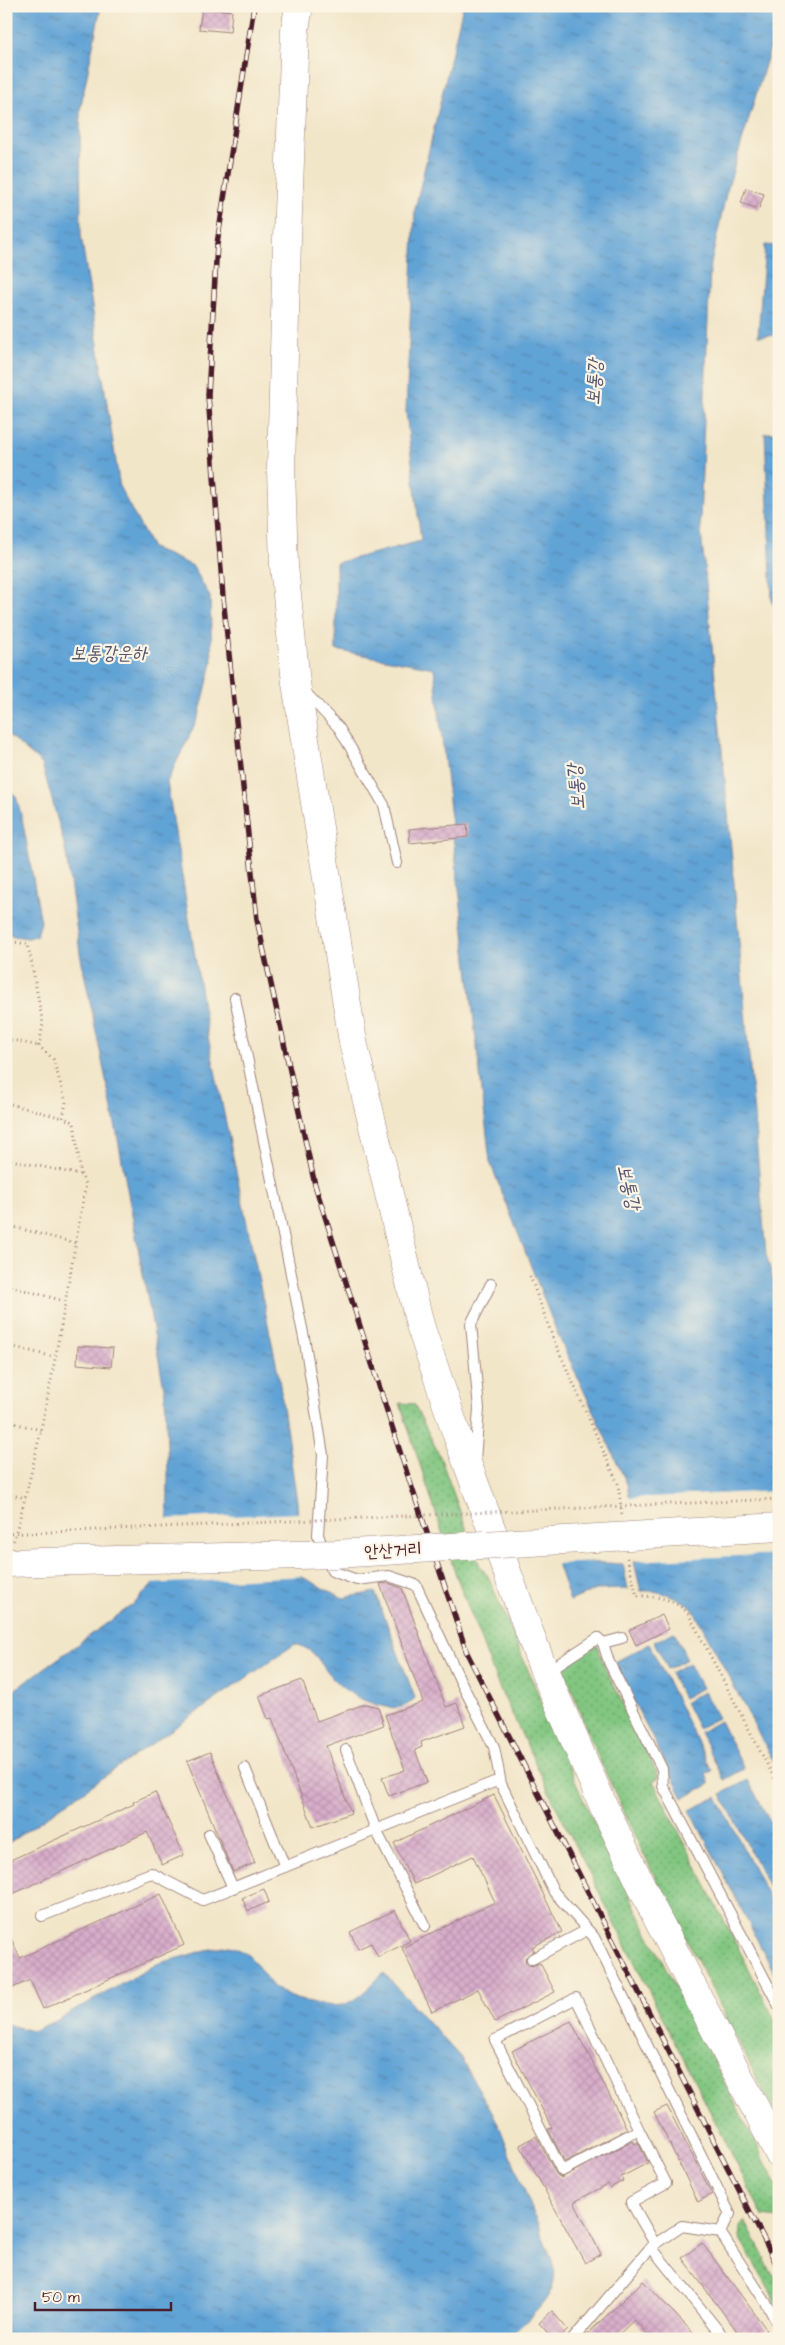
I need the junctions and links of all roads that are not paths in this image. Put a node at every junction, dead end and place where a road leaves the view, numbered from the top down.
1 (299, 6) edge
2 (296, 683) junction
3 (397, 863) dead end
4 (235, 998) dead end
5 (491, 1284) dead end
6 (473, 1481) junction
7 (779, 1527) edge
8 (9, 1554) edge
9 (622, 1638) dead end
10 (603, 1643) junction
11 (543, 1668) junction
12 (346, 1750) dead end
13 (245, 1768) dead end
14 (501, 1784) junction
15 (376, 1830) junction
16 (209, 1834) dead end
17 (285, 1867) junction
18 (234, 1888) junction
19 (42, 1916) dead end
20 (425, 1926) dead end
21 (587, 1930) junction
22 (532, 1959) dead end
23 (779, 2006) edge
24 (639, 2130) junction
25 (779, 2154) edge
26 (720, 2232) junction
27 (653, 2245) junction
28 (779, 2327) edge
29 (579, 2337) edge
30 (725, 2339) edge

1 - 2 main road
2 - 3 lane
2 - 6 main road
4 - 14 lane
5 - 6 lane
6 - 11 main road
7 - 8 main road, 안산거리, bridge
9 - 10 lane
10 - 11 lane
10 - 23 lane
11 - 25 main road
12 - 15 lane
13 - 17 lane
14 - 15 lane
14 - 21 lane
15 - 17 lane
15 - 20 lane
16 - 18 lane
17 - 18 lane
18 - 19 lane
21 - 22 lane
21 - 26 lane
24 - 24 lane
24 - 27 lane
26 - 27 lane
26 - 28 lane
27 - 29 lane
27 - 30 lane

